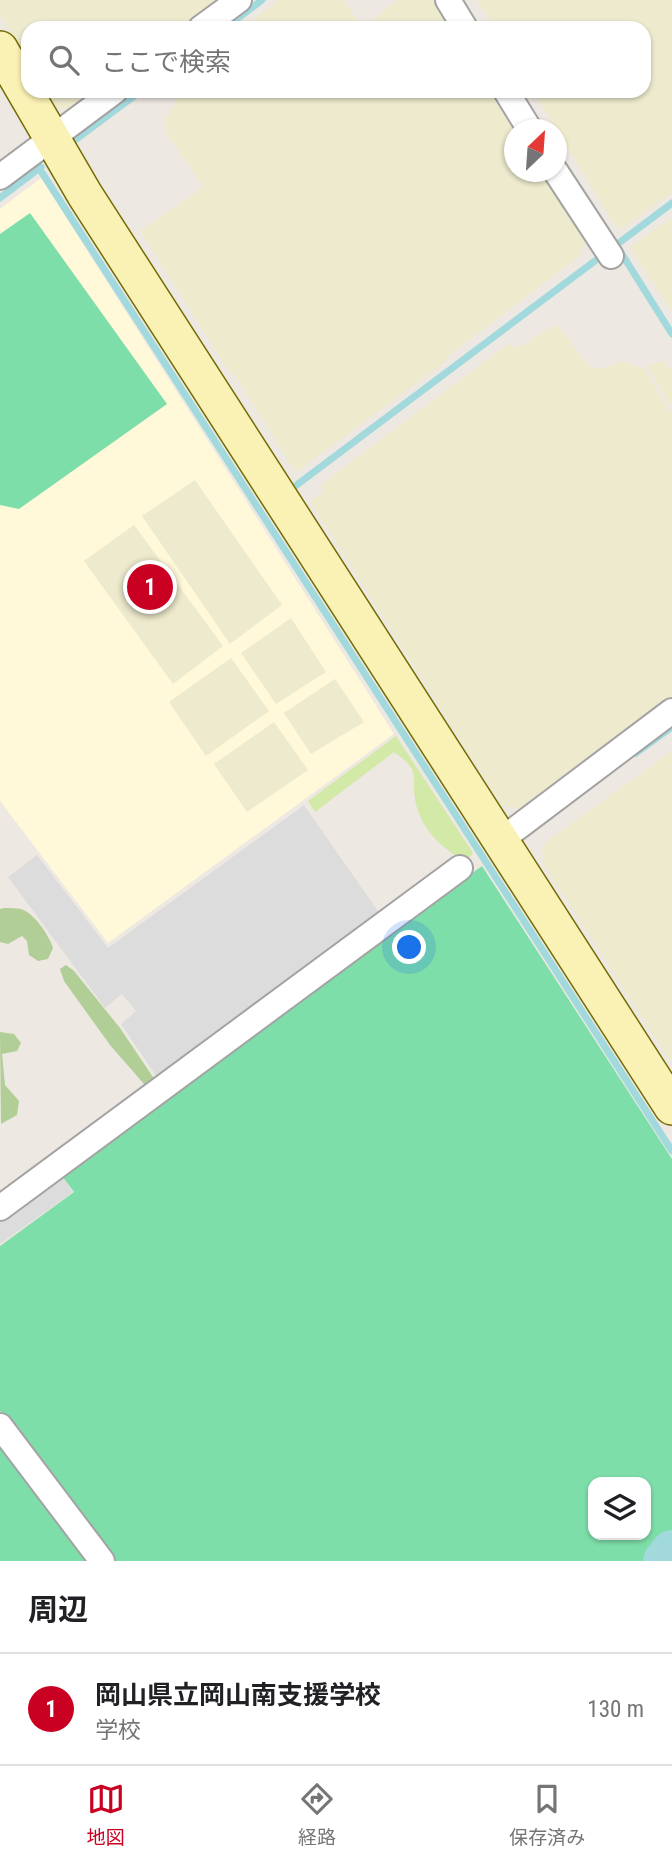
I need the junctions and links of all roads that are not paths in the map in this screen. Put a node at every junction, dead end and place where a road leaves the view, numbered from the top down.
1 (239, 0) edge
2 (448, 0) edge
3 (210, 21) edge
4 (462, 21) edge
5 (0, 49) edge
6 (21, 86) edge
7 (28, 98) edge
8 (106, 98) edge
9 (510, 98) edge
10 (523, 119) edge
11 (51, 139) junction
12 (0, 177) edge
13 (562, 182) edge
14 (608, 252) dead end
15 (672, 712) edge
16 (501, 840) junction
17 (460, 868) dead end
18 (672, 1107) edge
19 (0, 1208) edge
20 (0, 1426) edge
21 (102, 1561) edge

1 - 3 street
2 - 4 street
5 - 6 street
7 - 11 street
8 - 11 street
9 - 10 street
11 - 12 street
11 - 16 street
13 - 14 street
15 - 16 street
16 - 18 street
17 - 19 street
20 - 21 street

